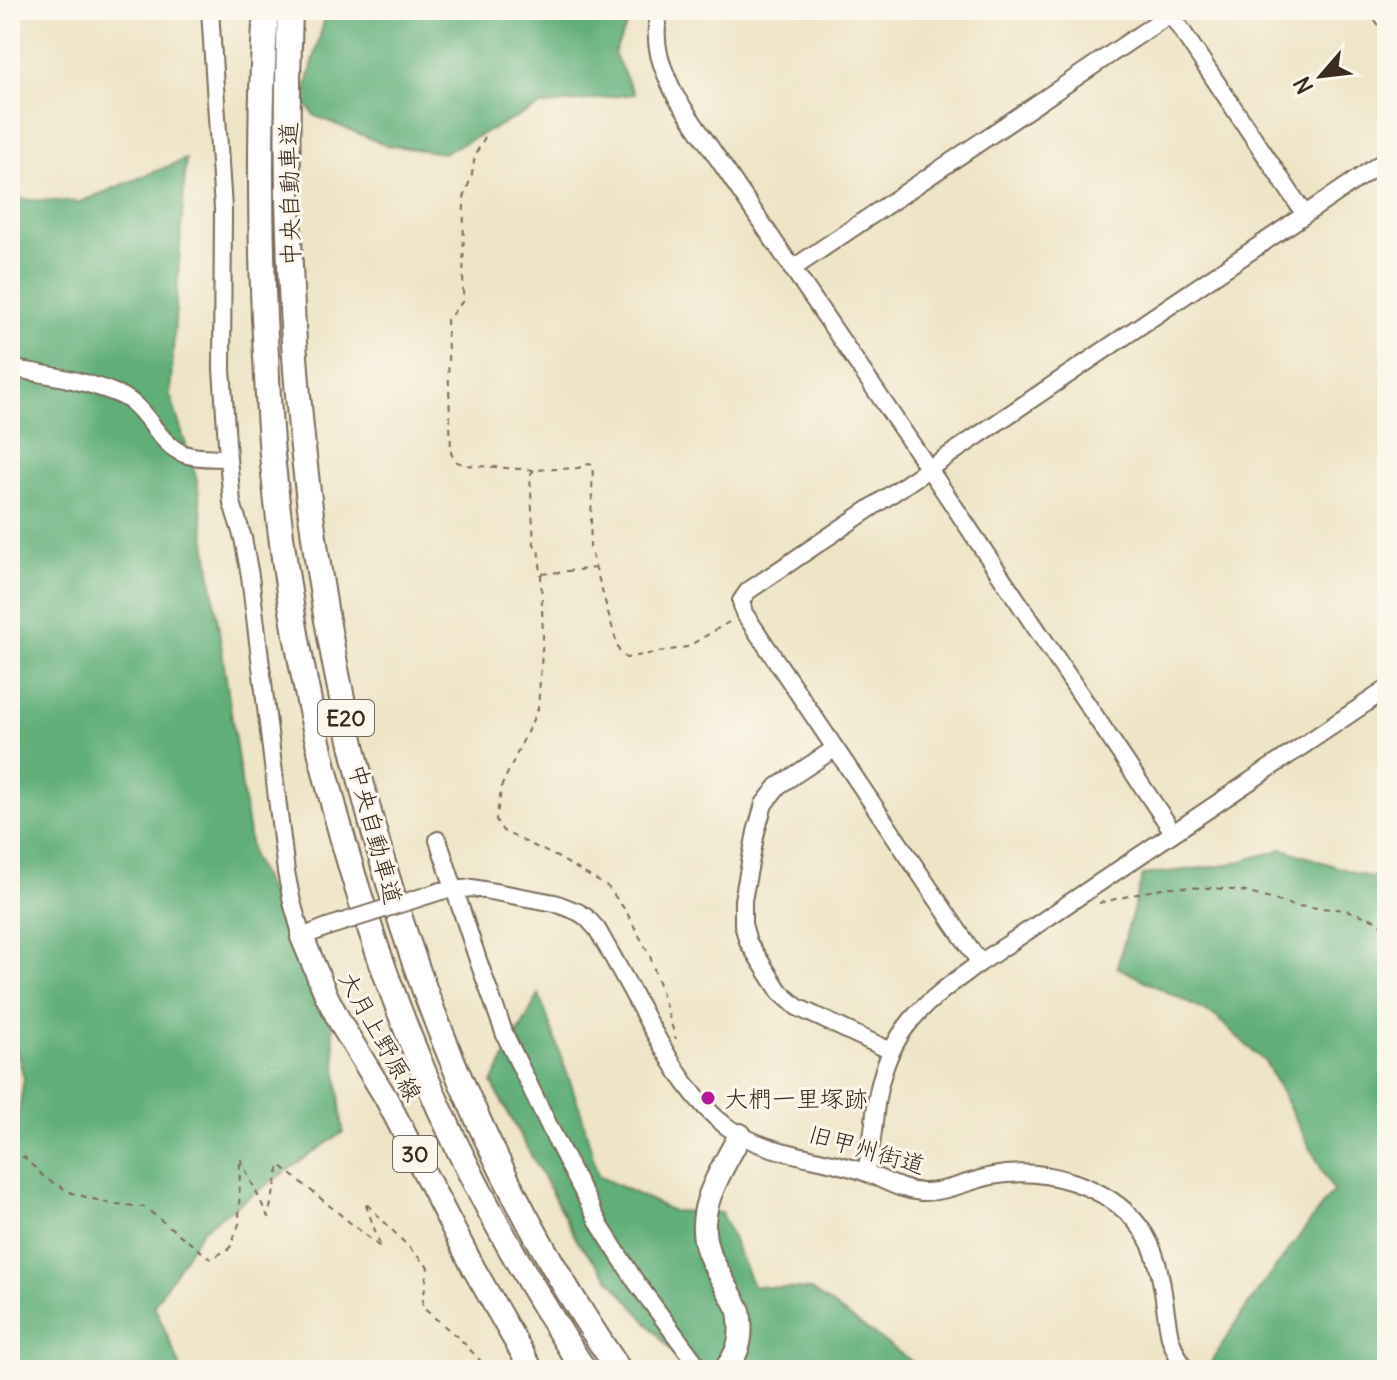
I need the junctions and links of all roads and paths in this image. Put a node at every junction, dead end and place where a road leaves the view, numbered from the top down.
1 (210, 10) edge
2 (266, 10) edge
3 (290, 10) edge
4 (659, 10) edge
5 (1379, 10) edge
6 (1169, 12) edge
7 (1387, 21) edge
8 (485, 137) dead end
9 (1387, 159) edge
10 (1304, 213) junction
11 (792, 269) junction
12 (10, 368) edge
13 (228, 458) junction
14 (929, 469) junction
15 (534, 470) junction
16 (596, 568) junction
17 (541, 574) junction
18 (744, 613) junction
19 (1387, 689) edge
20 (834, 749) junction
21 (1173, 832) junction
22 (438, 840) dead end
23 (448, 890) junction
24 (1100, 903) dead end
25 (1387, 931) edge
26 (302, 937) junction
27 (980, 963) junction
28 (891, 1051) junction
29 (674, 1066) junction
30 (740, 1135) junction
31 (10, 1155) edge
32 (865, 1172) junction
33 (489, 1370) edge
34 (532, 1370) edge
35 (584, 1370) edge
36 (619, 1370) edge
37 (701, 1370) edge
38 (725, 1370) edge
39 (1184, 1370) edge

1 - 13 street
2 - 35 highway, 中央自動車道 / E20
3 - 36 highway, 中央自動車道 / E20
4 - 11 street
5 - 7 street
6 - 10 street
6 - 11 street
8 - 15 path
9 - 10 street
10 - 14 street
11 - 14 street
12 - 13 street
13 - 26 street
14 - 18 street
14 - 21 street
15 - 16 path
15 - 17 path
16 - 17 path
16 - 18 path
17 - 29 path
18 - 20 street
19 - 21 street
20 - 27 street
20 - 28 street
21 - 27 street
22 - 23 street
23 - 26 street, 旧甲州街道, bridge
23 - 29 street, 旧甲州街道
23 - 37 street
24 - 25 path
26 - 34 main road, 大月上野原線 / 30
27 - 28 street
28 - 32 street
29 - 30 street, 旧甲州街道
30 - 32 street, 旧甲州街道
30 - 38 main road
31 - 33 path
32 - 39 street, 旧甲州街道

